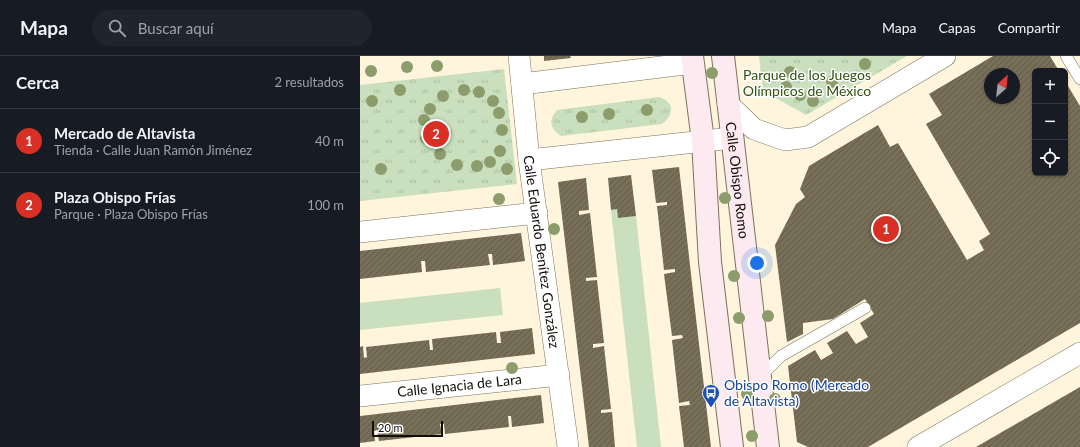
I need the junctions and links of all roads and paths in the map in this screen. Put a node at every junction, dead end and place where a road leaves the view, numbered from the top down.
1 (519, 56) edge
2 (723, 56) edge
3 (945, 56) edge
4 (1066, 56) edge
5 (692, 59) edge
6 (1080, 79) edge
7 (522, 84) junction
8 (728, 104) junction
9 (732, 138) junction
10 (703, 141) junction
11 (529, 160) junction
12 (537, 213) junction
13 (360, 232) edge
14 (865, 308) dead end
15 (1080, 353) edge
16 (558, 375) junction
17 (761, 376) junction
18 (360, 396) edge
19 (568, 447) edge
20 (732, 447) edge
21 (768, 447) edge
22 (918, 447) edge

1 - 7 street, Calle Eduardo Benítez González
2 - 8 street, Calle Obispo Romo
3 - 8 street
4 - 6 lane
5 - 7 street
5 - 10 street, Calle Obispo Romo
7 - 11 street, Calle Eduardo Benítez González
8 - 9 street, Calle Obispo Romo
9 - 10 street
9 - 17 street, Calle Obispo Romo
10 - 11 street
10 - 20 street, Calle Obispo Romo
11 - 12 street, Calle Eduardo Benítez González
12 - 13 street
12 - 16 street, Calle Eduardo Benítez González
14 - 17 lane
15 - 22 street
16 - 18 street, Calle Ignacia de Lara
16 - 19 street, Calle Eduardo Benítez González
17 - 21 street, Calle Obispo Romo

